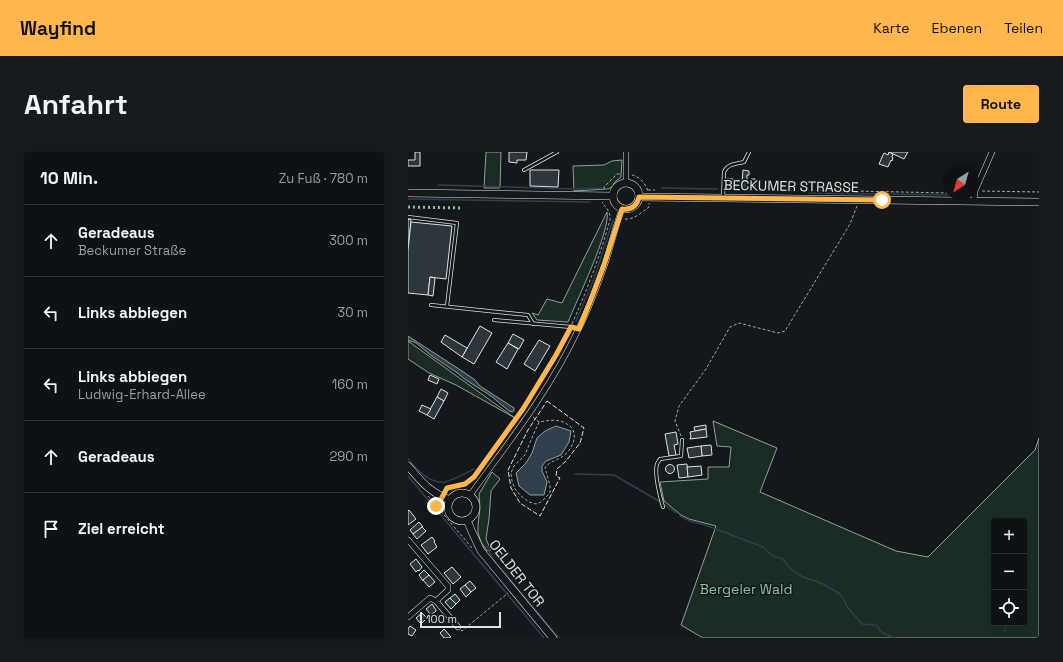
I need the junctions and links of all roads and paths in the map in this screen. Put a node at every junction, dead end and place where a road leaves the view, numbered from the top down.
1 (557, 152) edge
2 (626, 152) edge
3 (749, 152) edge
4 (992, 152) edge
5 (524, 170) dead end
6 (626, 174) junction
7 (979, 182) edge
8 (626, 183) junction
9 (648, 190) junction
10 (659, 191) dead end
11 (979, 191) edge
12 (1039, 192) edge
13 (408, 193) edge
14 (801, 193) dead end
15 (943, 193) edge
16 (612, 196) junction
17 (639, 197) junction
18 (647, 197) junction
19 (723, 198) junction
20 (603, 200) junction
21 (859, 200) junction
22 (974, 201) joint
23 (1039, 202) edge
24 (622, 209) junction
25 (408, 217) edge
26 (619, 218) junction
27 (431, 305) dead end
28 (447, 306) junction
29 (494, 320) dead end
30 (533, 324) junction
31 (571, 327) junction
32 (579, 329) junction
33 (529, 414) junction
34 (539, 422) junction
35 (682, 440) joint
36 (408, 466) edge
37 (426, 494) dead end
38 (470, 495) junction
39 (442, 497) junction
40 (450, 500) junction
41 (436, 506) junction
42 (663, 507) dead end
43 (467, 520) junction
44 (408, 540) edge
45 (472, 548) dead end
46 (512, 589) junction
47 (436, 601) junction
48 (408, 617) edge
49 (458, 627) joint
50 (553, 638) edge

1 - 5 lane
2 - 6 street
3 - 19 lane
4 - 7 street
6 - 8 street
6 - 9 path
6 - 20 path
8 - 16 main road
8 - 17 main road
9 - 10 path
9 - 18 path
11 - 12 path
13 - 20 main road
14 - 15 path
16 - 20 main road
16 - 24 main road
17 - 18 main road, BECKUMER STRASSE
17 - 24 main road
18 - 19 main road, BECKUMER STRASSE
18 - 26 path
19 - 21 main road, BECKUMER STRASSE
20 - 31 path
21 - 22 main road, BECKUMER STRASSE
21 - 35 path
22 - 23 main road, BECKUMER STRASSE
24 - 26 street
25 - 28 lane
26 - 32 street
27 - 28 lane
28 - 30 lane
29 - 30 lane
30 - 31 lane
31 - 32 lane
31 - 39 path
32 - 33 street
33 - 34 path
33 - 38 street
34 - 34 path
35 - 42 lane
36 - 39 main road
37 - 41 path
38 - 40 main road
38 - 43 main road
39 - 40 main road
39 - 41 path
40 - 43 main road
41 - 45 path
43 - 46 main road, OELDER TOR
44 - 47 street
46 - 49 path
46 - 50 main road, OELDER TOR
47 - 48 street
47 - 49 street

